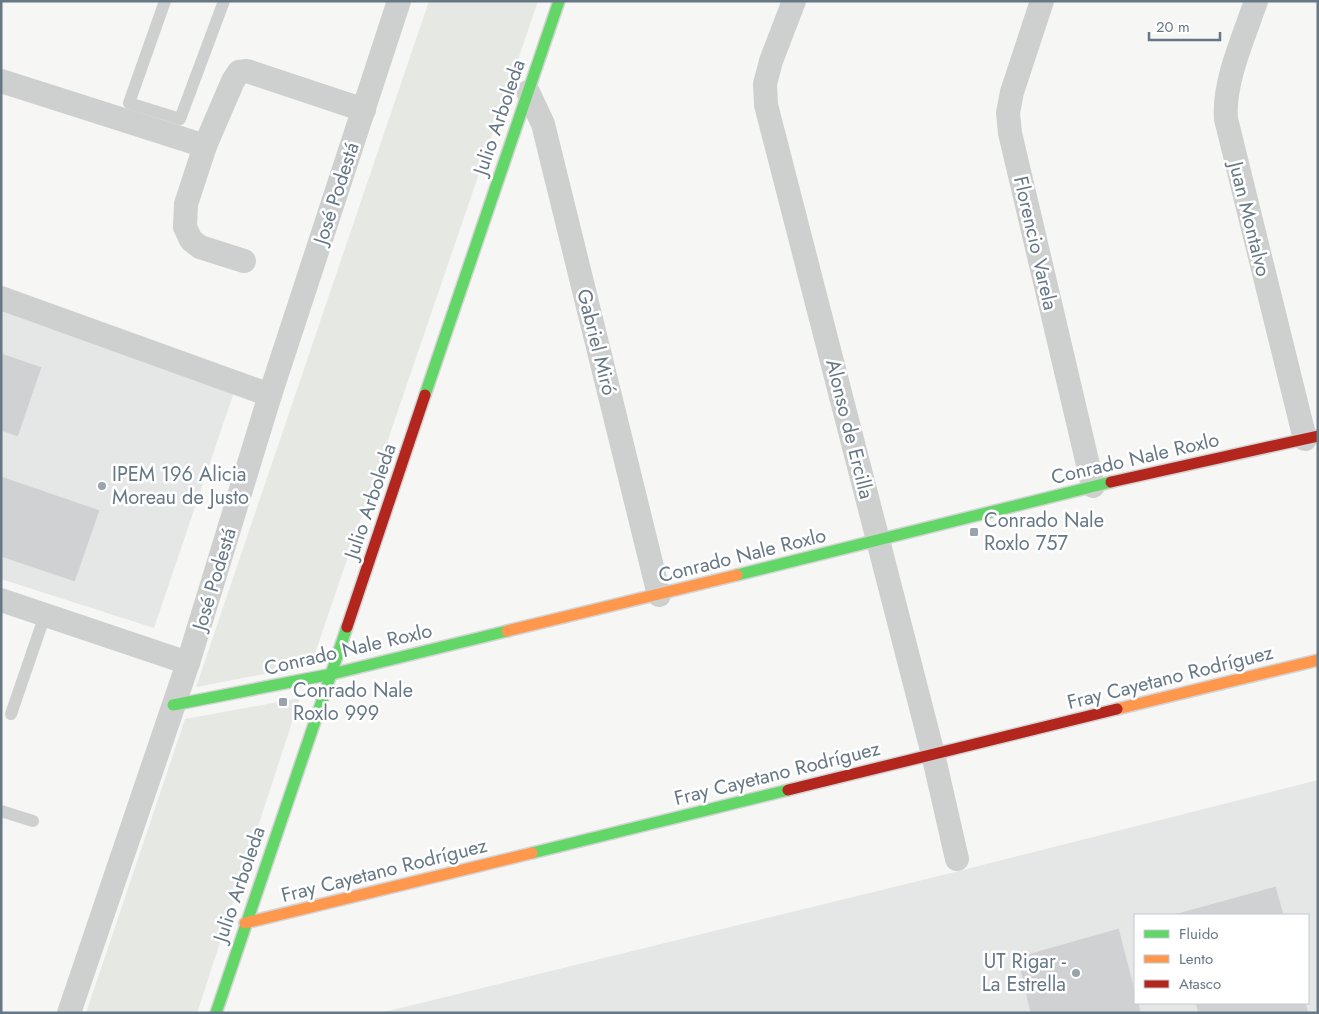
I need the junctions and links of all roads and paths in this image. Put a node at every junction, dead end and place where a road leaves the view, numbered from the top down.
1 (165, 1) edge
2 (224, 1) edge
3 (399, 1) edge
4 (559, 1) edge
5 (794, 1) edge
6 (1042, 1) edge
7 (1256, 1) edge
8 (1, 81) edge
9 (528, 92) junction
10 (364, 110) junction
11 (205, 146) junction
12 (244, 261) dead end
13 (1, 298) edge
14 (270, 395) junction
15 (1311, 437) edge
16 (1093, 486) junction
17 (878, 541) junction
18 (659, 595) junction
19 (1, 600) edge
20 (45, 615) junction
21 (1318, 660) edge
22 (188, 663) junction
23 (332, 674) junction
24 (173, 705) junction
25 (11, 714) dead end
26 (933, 754) junction
27 (1, 810) edge
28 (33, 821) dead end
29 (958, 859) dead end
30 (245, 923) junction
31 (68, 1013) edge
32 (216, 1013) edge

1 - 2 lane
3 - 10 street, José Podestá
4 - 9 street, Julio Arboleda
5 - 17 street, Alonso de Ercilla
6 - 16 street, Florencio Varela
7 - 15 street, Juan Montalvo
8 - 11 street
9 - 18 street, Gabriel Miró
9 - 23 street, Julio Arboleda
10 - 11 street
10 - 14 street, José Podestá
11 - 12 street
13 - 14 street
14 - 22 street, José Podestá
15 - 16 street, Conrado Nale Roxlo
16 - 17 street, Conrado Nale Roxlo
17 - 18 street, Conrado Nale Roxlo
17 - 26 street, Alonso de Ercilla
18 - 23 street, Conrado Nale Roxlo
19 - 20 street
20 - 22 street
20 - 25 lane
21 - 26 street, Fray Cayetano Rodríguez
22 - 24 street, José Podestá
23 - 24 street, Conrado Nale Roxlo
23 - 30 street, Julio Arboleda
24 - 31 street, José Podestá
26 - 29 street, Alonso de Ercilla
26 - 30 street, Fray Cayetano Rodríguez
27 - 28 lane
30 - 32 street, Julio Arboleda

